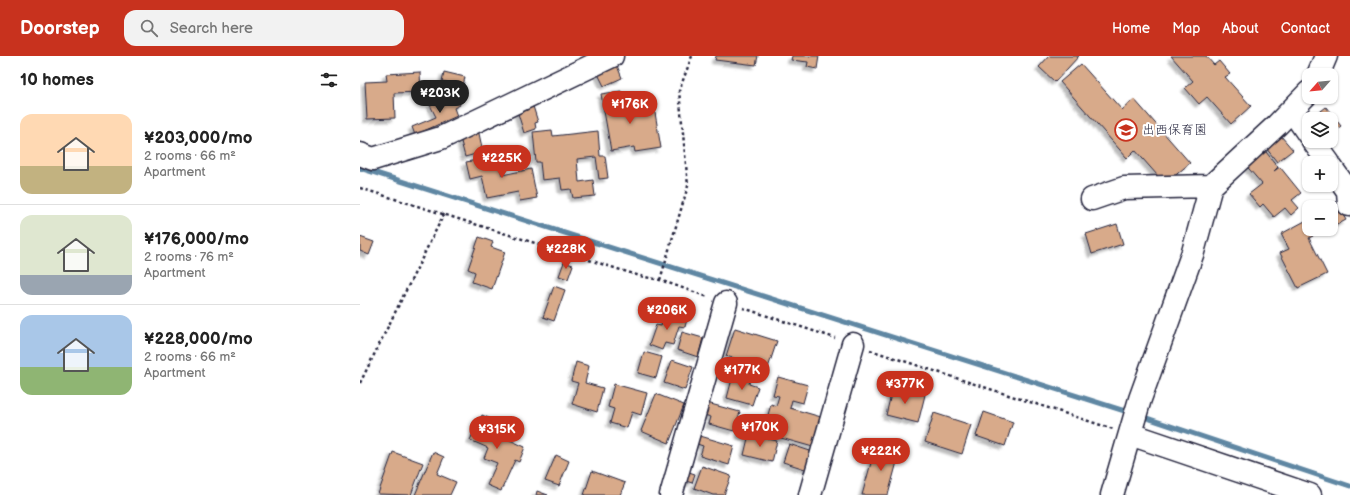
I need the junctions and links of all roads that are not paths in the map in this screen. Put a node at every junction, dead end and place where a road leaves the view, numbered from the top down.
1 (612, 56) edge
2 (1326, 56) edge
3 (1321, 68) edge
4 (1302, 99) edge
5 (1292, 110) junction
6 (1302, 125) edge
7 (360, 154) edge
8 (1338, 176) edge
9 (1211, 186) junction
10 (1092, 199) dead end
11 (1349, 205) edge
12 (726, 303) dead end
13 (853, 344) dead end
14 (1130, 434) junction
15 (671, 495) edge
16 (810, 495) edge
17 (1112, 495) edge
18 (1310, 495) edge

1 - 7 street
2 - 3 street
4 - 5 street
5 - 6 street
5 - 9 street
8 - 11 street
9 - 10 street
9 - 14 street
12 - 15 street
13 - 16 street
14 - 17 street
14 - 18 street

